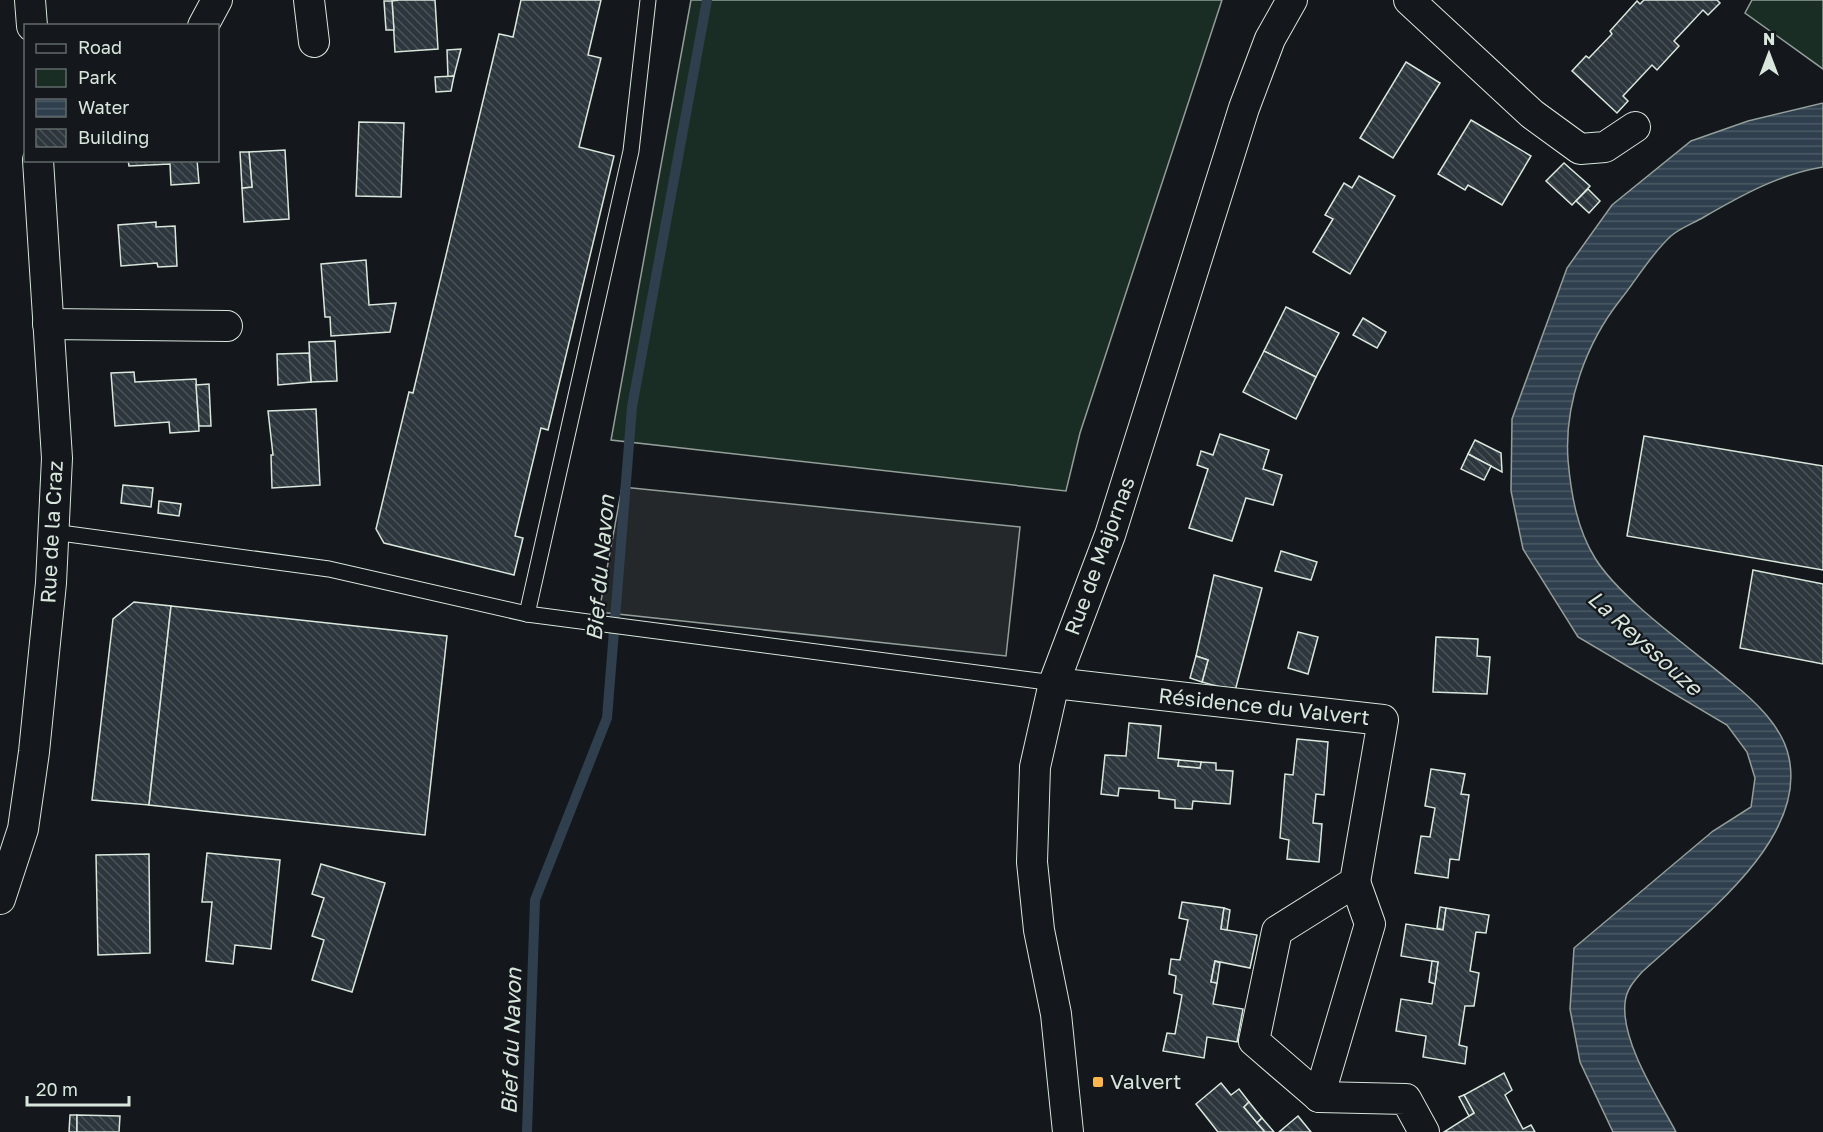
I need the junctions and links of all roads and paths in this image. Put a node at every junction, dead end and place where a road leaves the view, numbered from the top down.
1 (30, 0) edge
2 (217, 0) edge
3 (309, 0) edge
4 (648, 0) edge
5 (1292, 0) edge
6 (1409, 0) edge
7 (32, 24) edge
8 (203, 24) edge
9 (314, 42) dead end
10 (1635, 127) dead end
11 (38, 162) edge
12 (48, 324) junction
13 (227, 326) dead end
14 (53, 531) junction
15 (527, 614) junction
16 (1054, 683) junction
17 (1355, 882) junction
18 (0, 899) edge
19 (1319, 1098) junction
20 (1068, 1132) edge
21 (1424, 1132) edge

1 - 7 street
2 - 8 street
3 - 9 street
4 - 15 lane
5 - 16 street, Rue de Majornas
6 - 10 street
11 - 12 street, Rue de la Craz
12 - 13 street
12 - 14 street, Rue de la Craz
14 - 15 lane
14 - 18 street, Rue de la Craz
15 - 16 lane
16 - 17 street, Résidence du Valvert
16 - 20 street, Rue de Majornas
17 - 19 street, Résidence du Valvert
17 - 19 street
19 - 21 street

